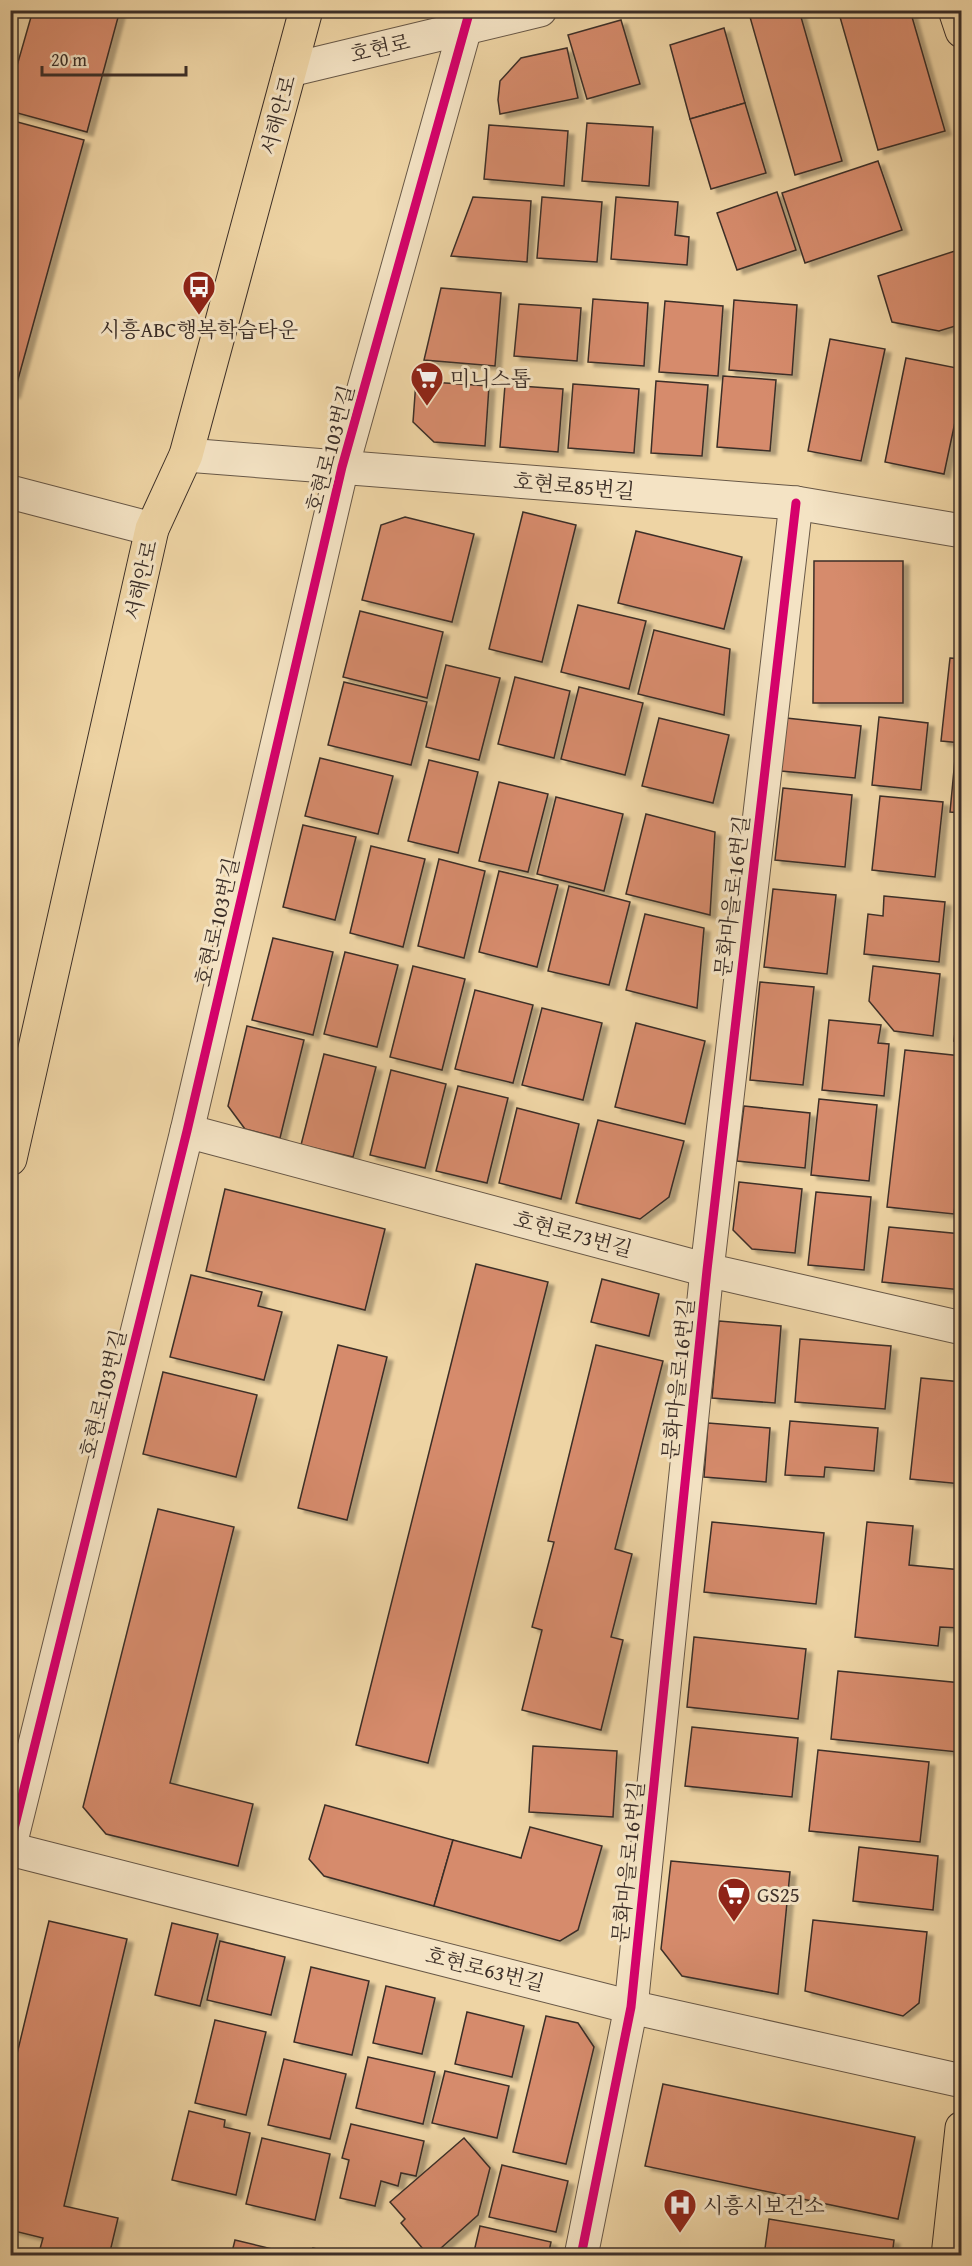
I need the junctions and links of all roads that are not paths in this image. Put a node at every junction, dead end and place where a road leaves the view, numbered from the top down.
1 (306, 10) edge
2 (540, 10) edge
3 (955, 10) edge
4 (467, 20) edge
5 (962, 31) edge
6 (290, 70) junction
7 (186, 455) junction
8 (342, 467) junction
9 (10, 492) edge
10 (796, 503) junction
11 (152, 529) junction
12 (962, 531) edge
13 (187, 1131) junction
14 (10, 1159) edge
15 (707, 1270) junction
16 (962, 1328) edge
17 (10, 1847) edge
18 (631, 2007) junction
19 (962, 2081) edge
20 (962, 2128) edge
21 (581, 2256) edge
22 (948, 2256) edge

1 - 6 main road, 서해안로
2 - 4 street, 호현로
3 - 5 main road
4 - 6 street, 호현로
4 - 8 street, 호현로103번길
6 - 7 main road, 서해안로
7 - 8 street, 호현로85번길
7 - 11 main road, 서해안로
8 - 10 street, 호현로85번길
8 - 13 street, 호현로103번길
9 - 11 street
10 - 12 street, 호현로85번길
10 - 15 street, 문화마을로16번길
11 - 14 main road, 서해안로
13 - 15 street, 호현로73번길
13 - 17 street, 호현로103번길
15 - 16 street, 호현로73번길
15 - 18 street, 문화마을로16번길
17 - 18 street, 호현로63번길
18 - 19 street, 호현로63번길
18 - 21 street, 문화마을로16번길
20 - 22 main road

